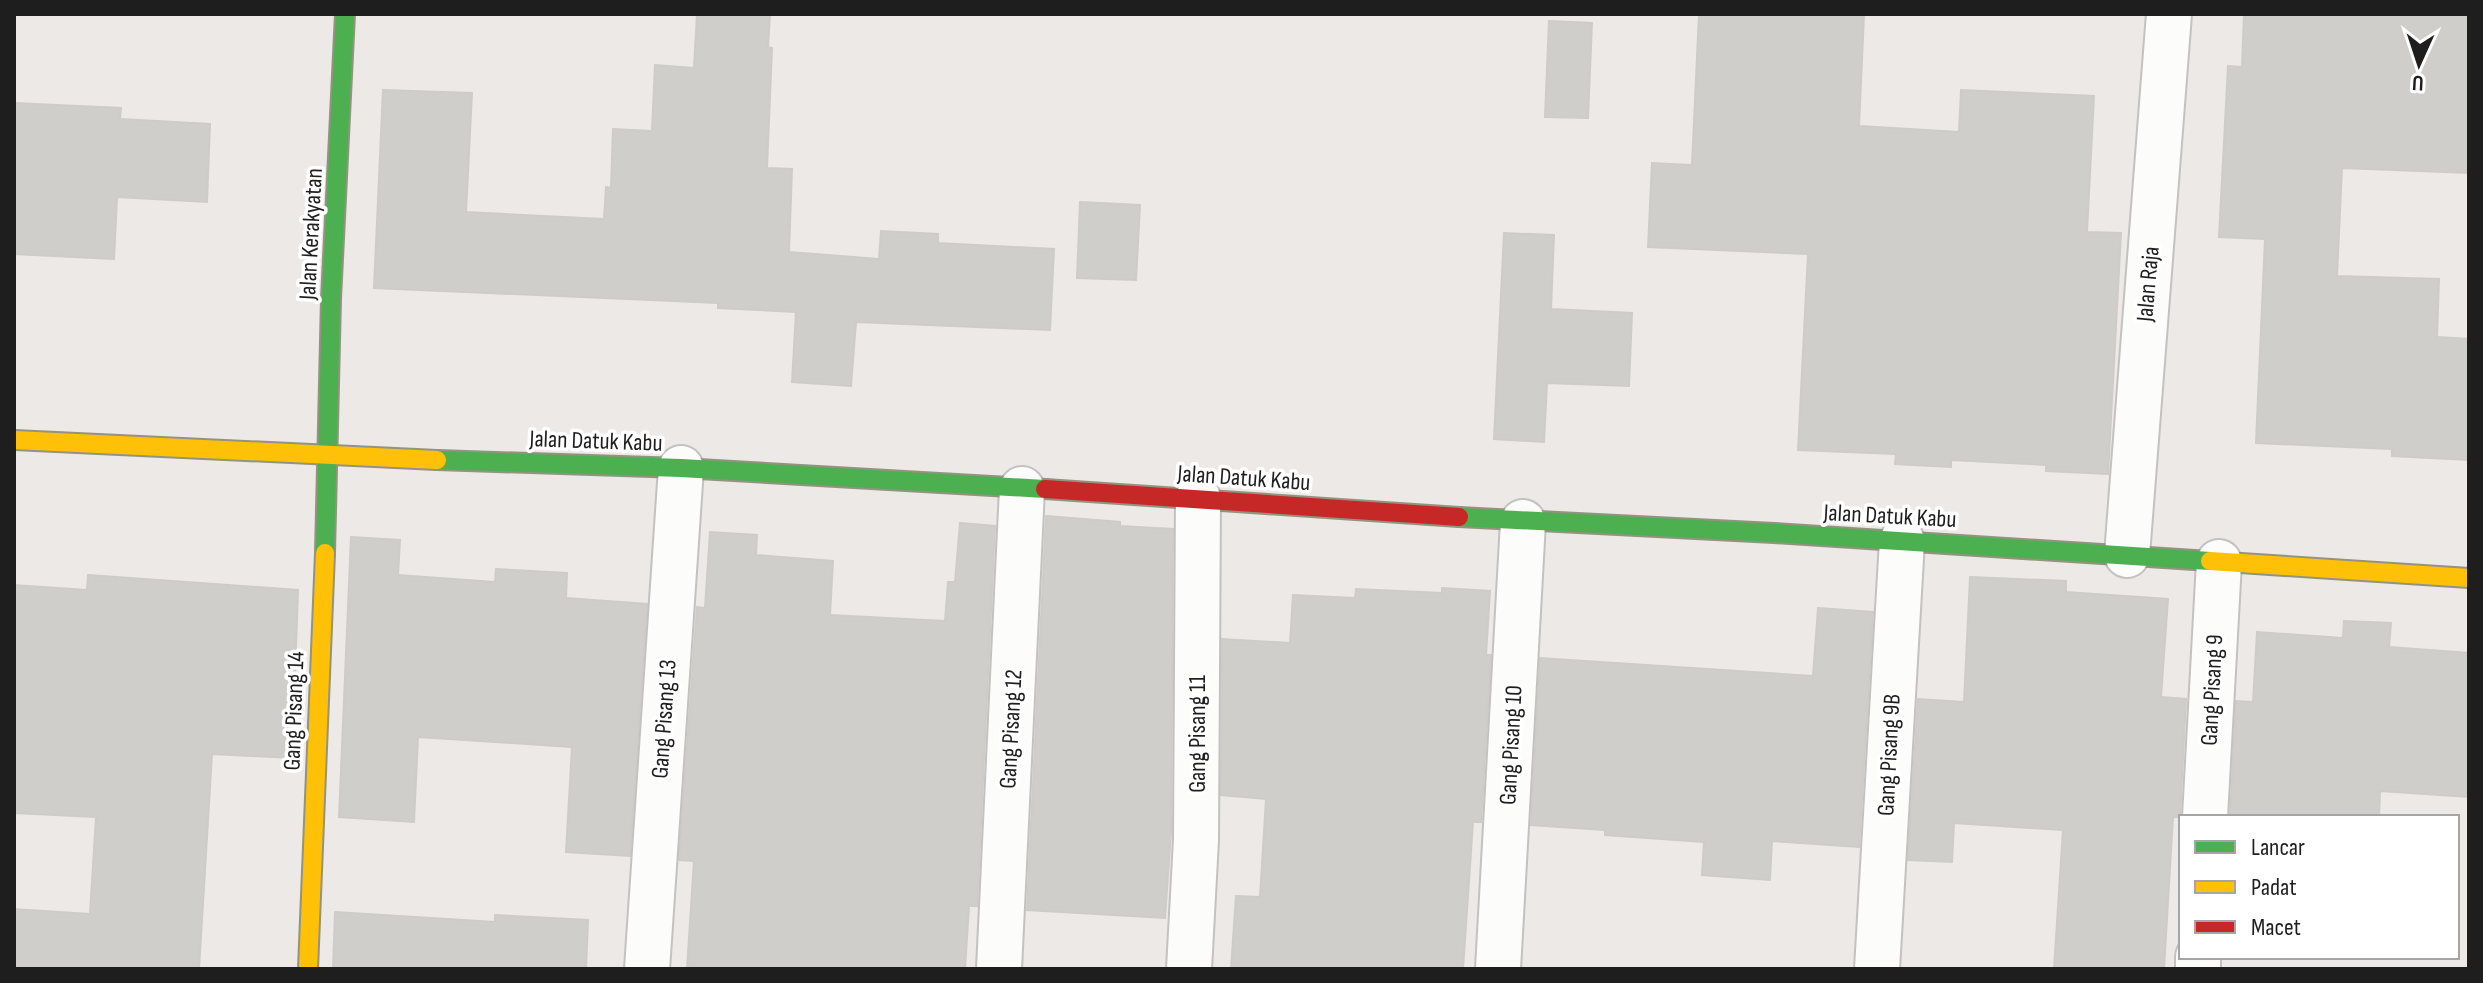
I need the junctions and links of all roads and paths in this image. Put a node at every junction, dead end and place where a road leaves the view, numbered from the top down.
1 (345, 14) edge
2 (2169, 14) edge
3 (14, 440) edge
4 (329, 456) junction
5 (681, 468) junction
6 (1022, 489) junction
7 (1198, 498) junction
8 (1523, 522) junction
9 (1902, 541) junction
10 (2127, 555) junction
11 (2219, 562) junction
12 (2469, 578) edge
13 (2205, 815) edge
14 (308, 969) edge
15 (647, 969) edge
16 (999, 969) edge
17 (1189, 969) edge
18 (1498, 969) edge
19 (1877, 969) edge

1 - 4 street, Jalan Kerakyatan
2 - 10 street, Jalan Raja
3 - 4 street, Jalan Datuk Kabu
4 - 5 street, Jalan Datuk Kabu
4 - 14 street, Gang Pisang 14
5 - 6 street, Jalan Datuk Kabu
5 - 15 street, Gang Pisang 13
6 - 7 street, Jalan Datuk Kabu
6 - 16 street, Gang Pisang 12
7 - 8 street, Jalan Datuk Kabu
7 - 17 street, Gang Pisang 11
8 - 9 street, Jalan Datuk Kabu
8 - 18 street, Gang Pisang 10
9 - 10 street, Jalan Datuk Kabu
9 - 19 street, Gang Pisang 9B
10 - 11 street, Jalan Datuk Kabu
11 - 12 street, Jalan Datuk Kabu
11 - 13 street, Gang Pisang 9

